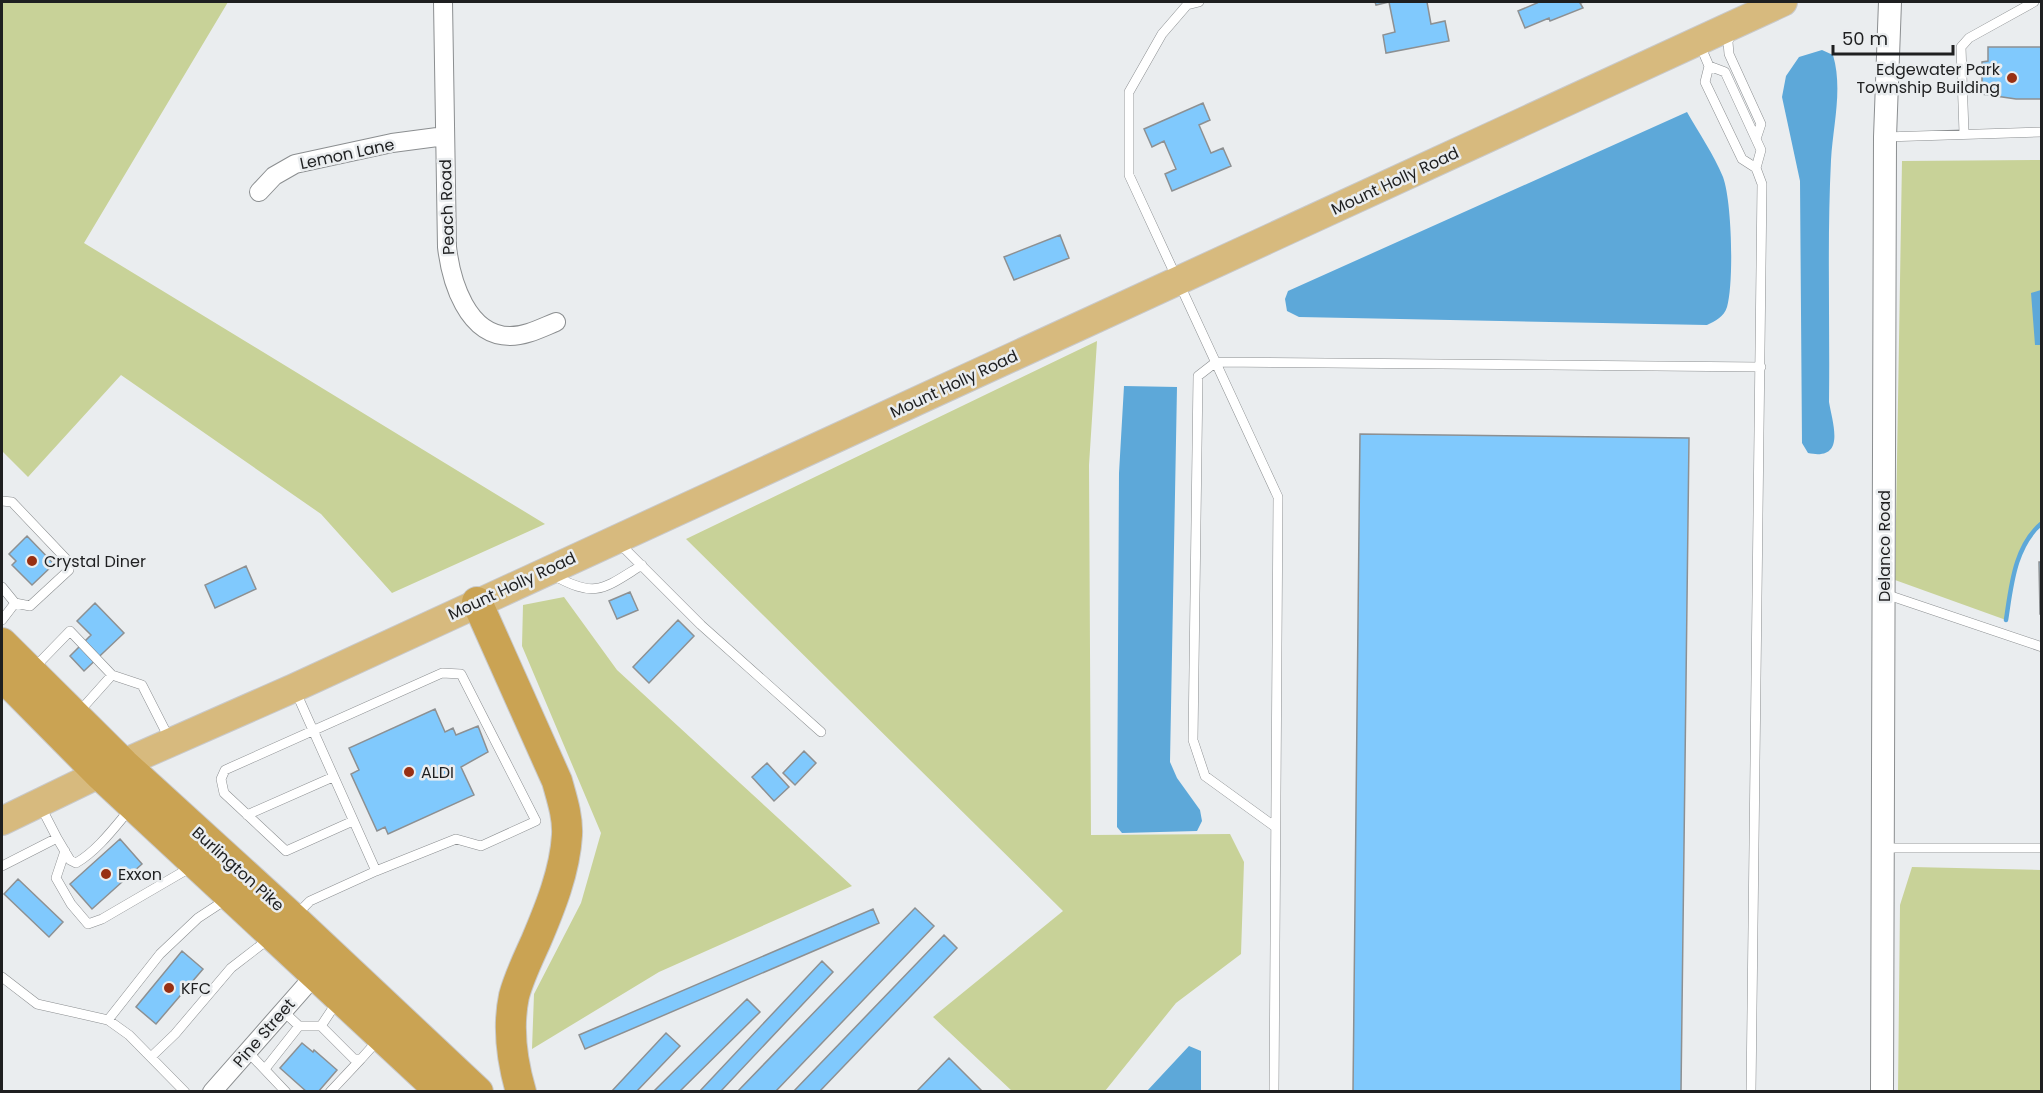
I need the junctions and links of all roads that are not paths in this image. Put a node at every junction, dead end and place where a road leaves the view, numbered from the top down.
1 (443, 2) edge
2 (1199, 2) edge
3 (1783, 2) edge
4 (1890, 2) edge
5 (2034, 2) edge
6 (1734, 26) junction
7 (1704, 54) junction
8 (2042, 132) edge
9 (1964, 133) junction
10 (444, 136) junction
11 (1885, 137) junction
12 (1756, 139) junction
13 (1756, 168) junction
14 (259, 192) dead end
15 (1177, 281) junction
16 (556, 322) dead end
17 (1216, 362) junction
18 (1761, 367) junction
19 (2, 501) edge
20 (615, 539) junction
21 (642, 565) junction
22 (546, 571) junction
23 (2, 587) edge
24 (1884, 594) junction
25 (477, 602) junction
26 (15, 603) junction
27 (2, 620) edge
28 (2, 643) edge
29 (2042, 647) edge
30 (9, 675) edge
31 (112, 675) junction
32 (294, 688) junction
33 (75, 716) junction
34 (313, 731) junction
35 (821, 732) dead end
36 (172, 743) junction
37 (112, 769) junction
38 (333, 777) junction
39 (39, 803) junction
40 (133, 805) junction
41 (247, 815) junction
42 (2, 821) edge
43 (353, 821) junction
44 (1274, 826) junction
45 (57, 838) junction
46 (1883, 848) junction
47 (2042, 848) edge
48 (65, 851) junction
49 (197, 864) junction
50 (2, 866) edge
51 (376, 871) junction
52 (231, 897) junction
53 (283, 927) junction
54 (315, 975) junction
55 (2, 977) edge
56 (340, 998) junction
57 (283, 1011) junction
58 (108, 1020) junction
59 (299, 1026) junction
60 (321, 1026) junction
61 (382, 1036) junction
62 (248, 1052) junction
63 (151, 1057) junction
64 (362, 1059) junction
65 (265, 1069) junction
66 (433, 1089) edge
67 (185, 1092) edge
68 (212, 1092) edge
69 (286, 1092) edge
70 (330, 1092) edge
71 (478, 1092) edge
72 (521, 1092) edge
73 (1274, 1092) edge
74 (1751, 1092) edge
75 (1882, 1092) edge

1 - 10 street, Peach Road
2 - 15 lane
3 - 6 main road, Mount Holly Road
4 - 11 street, Delanco Road
5 - 9 lane
6 - 7 main road, Mount Holly Road
6 - 12 lane
7 - 12 lane
7 - 13 lane
7 - 15 main road, Mount Holly Road
8 - 9 lane
9 - 11 lane
10 - 14 street, Lemon Lane
10 - 16 street, Peach Road
11 - 24 street, Delanco Road
12 - 13 lane
13 - 18 lane
15 - 17 lane
15 - 20 main road, Mount Holly Road
17 - 18 lane
17 - 44 lane
17 - 44 lane
18 - 74 lane
19 - 26 lane
20 - 21 lane
20 - 22 main road, Mount Holly Road
21 - 22 lane
21 - 35 lane
22 - 25 main road, Mount Holly Road
23 - 26 lane
24 - 29 lane
24 - 46 street, Delanco Road
25 - 32 main road, Mount Holly Road
25 - 72 highway
26 - 27 lane
28 - 30 highway, Burlington Pike
30 - 31 lane
30 - 33 highway, Burlington Pike
30 - 37 highway, Burlington Pike
31 - 33 lane
31 - 36 lane
32 - 34 lane
32 - 36 main road, Mount Holly Road
33 - 37 highway, Burlington Pike
34 - 38 lane
34 - 41 lane
34 - 51 lane
36 - 37 main road, Mount Holly Road
37 - 39 main road, Mount Holly Road
37 - 40 highway, Burlington Pike
37 - 53 highway, Burlington Pike
38 - 41 lane
38 - 43 lane
39 - 42 main road, Mount Holly Road
39 - 45 lane
40 - 48 lane
40 - 49 highway, Burlington Pike
41 - 43 lane
43 - 51 lane
44 - 73 lane
45 - 48 lane
45 - 50 lane
46 - 47 lane
46 - 75 street, Delanco Road
48 - 49 lane
49 - 52 highway, Burlington Pike
51 - 53 lane
52 - 53 highway, Burlington Pike
52 - 58 lane
53 - 54 highway, Burlington Pike
53 - 63 lane
53 - 71 highway, Burlington Pike
54 - 56 highway, Burlington Pike
54 - 57 street, Pine Street
55 - 58 lane
56 - 60 lane
56 - 61 highway, Burlington Pike
57 - 59 lane
57 - 62 street, Pine Street
58 - 63 lane
59 - 60 lane
59 - 65 lane
60 - 64 lane
61 - 64 lane
61 - 66 highway, Burlington Pike
62 - 65 lane
62 - 68 street, Pine Street
63 - 67 lane
64 - 70 lane
65 - 69 lane

